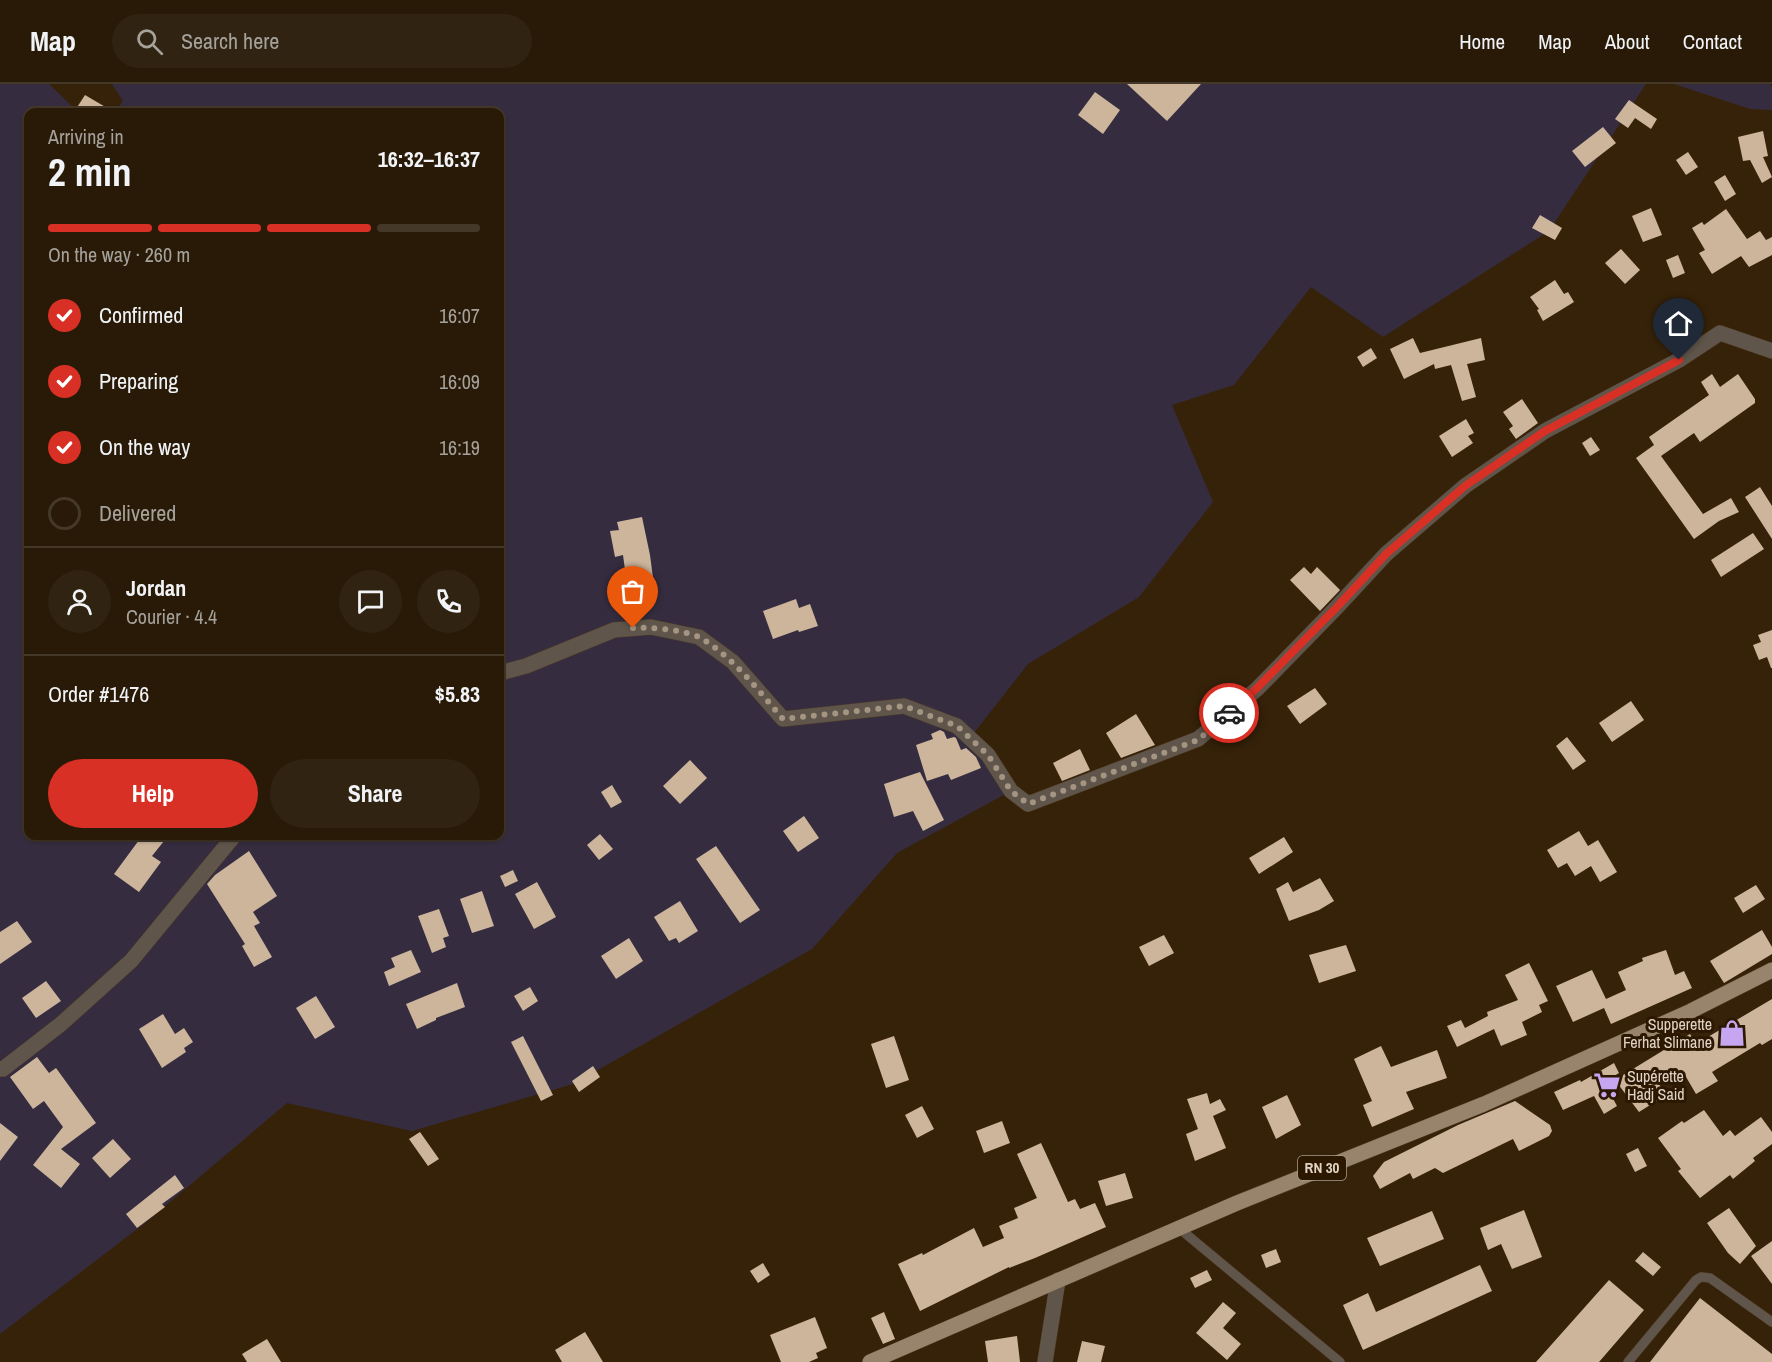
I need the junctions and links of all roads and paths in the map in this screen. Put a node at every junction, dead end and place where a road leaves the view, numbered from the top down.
1 (1772, 351) edge
2 (504, 672) edge
3 (231, 840) edge
4 (1772, 970) edge
5 (0, 1069) edge
6 (1180, 1229) junction
7 (1058, 1280) junction
8 (1772, 1322) edge
9 (870, 1362) edge
10 (1045, 1362) edge
11 (1340, 1362) edge
12 (1629, 1362) edge

1 - 2 street
3 - 5 street
4 - 6 main road, RN 30
6 - 7 main road, RN 30
6 - 11 lane
7 - 9 main road, RN 30
7 - 10 street
8 - 12 lane

